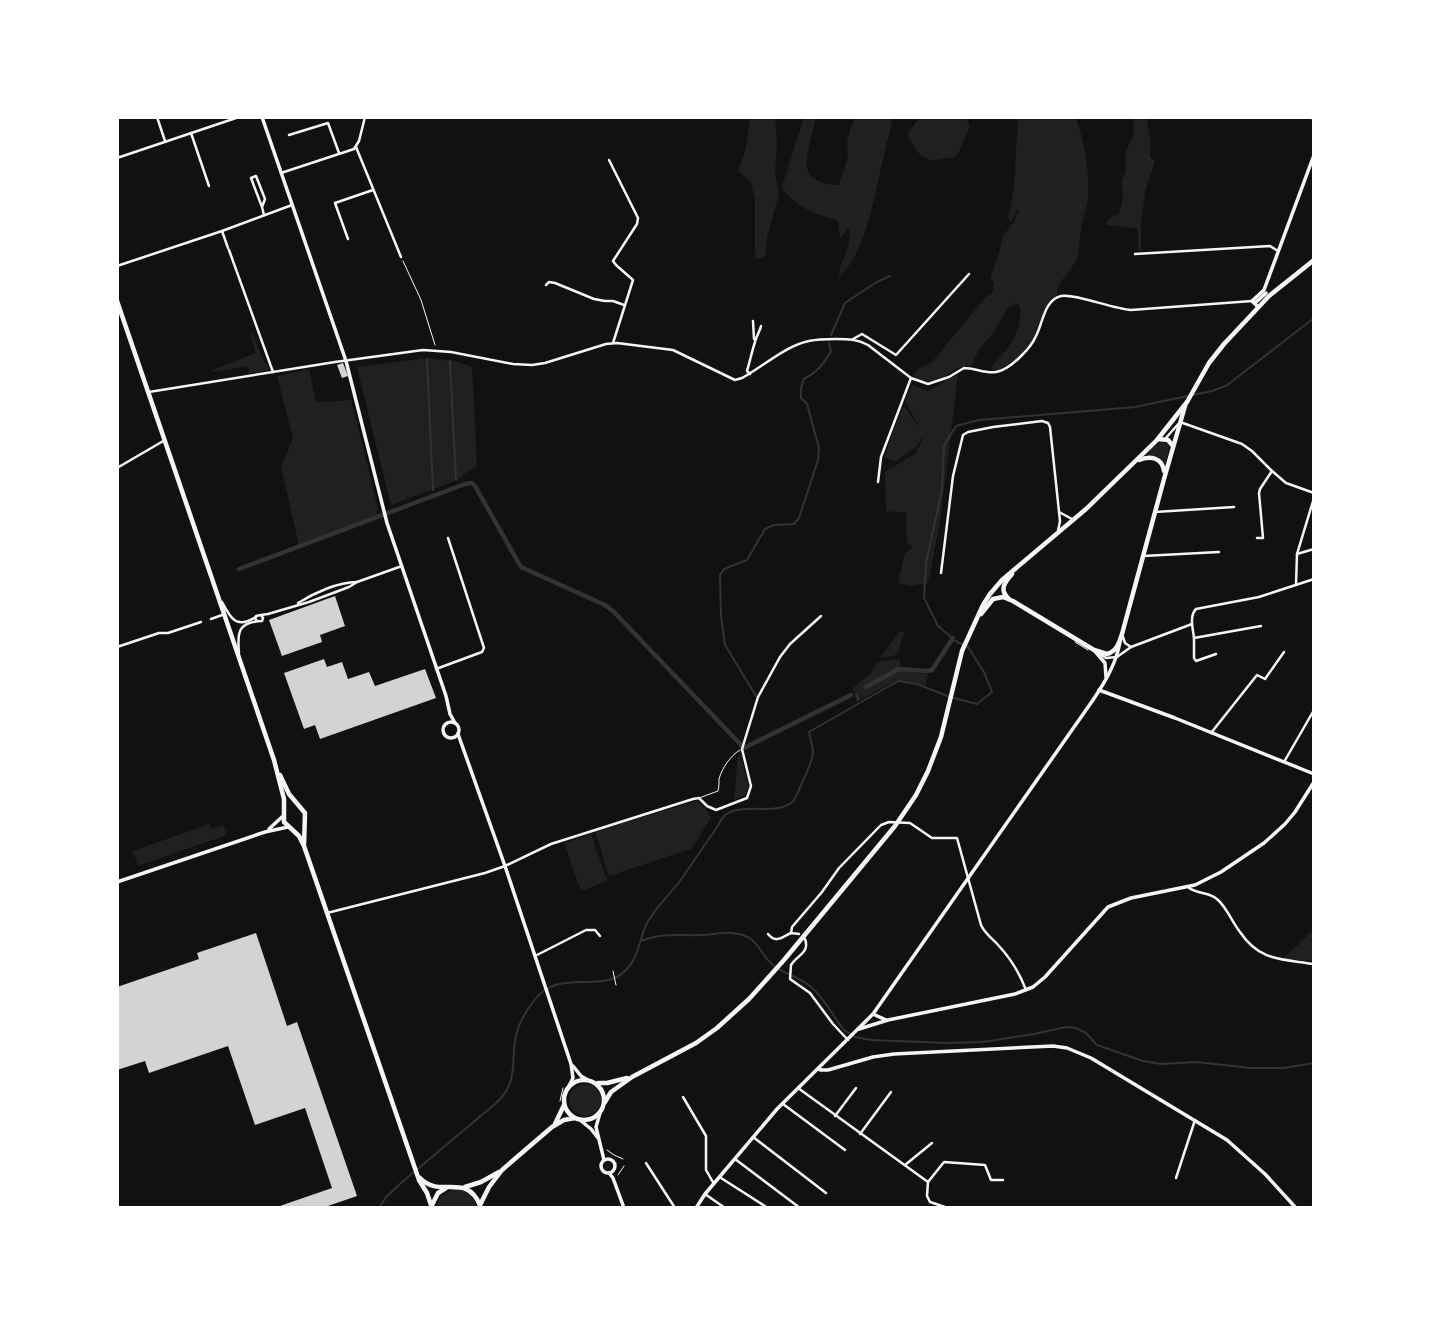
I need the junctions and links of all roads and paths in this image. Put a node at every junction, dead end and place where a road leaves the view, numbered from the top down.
1 (157, 117) edge
2 (239, 117) edge
3 (261, 117) edge
4 (365, 117) edge
5 (191, 133) junction
6 (289, 135) dead end
7 (165, 142) junction
8 (356, 147) junction
9 (339, 153) junction
10 (1314, 155) edge
11 (117, 158) edge
12 (609, 160) dead end
13 (281, 173) junction
14 (209, 186) dead end
15 (373, 190) junction
16 (292, 205) junction
17 (262, 207) junction
18 (265, 216) junction
19 (222, 231) junction
20 (348, 239) dead end
21 (1279, 251) junction
22 (1135, 254) dead end
23 (401, 257) joint
24 (1314, 260) edge
25 (117, 265) edge
26 (968, 274) dead end
27 (545, 285) dead end
28 (1267, 293) junction
29 (117, 301) edge
30 (1255, 304) junction
31 (624, 305) junction
32 (753, 321) dead end
33 (761, 326) dead end
34 (852, 339) junction
35 (755, 341) junction
36 (613, 343) junction
37 (435, 350) junction
38 (346, 361) junction
39 (273, 372) junction
40 (750, 374) junction
41 (911, 378) junction
42 (149, 392) junction
43 (1187, 402) junction
44 (1180, 422) junction
45 (1158, 439) junction
46 (1165, 439) junction
47 (165, 440) junction
48 (1173, 447) junction
49 (1133, 463) junction
50 (117, 468) edge
51 (1272, 471) junction
52 (1164, 479) junction
53 (878, 482) dead end
54 (1314, 493) edge
55 (1314, 499) edge
56 (1234, 507) dead end
57 (1059, 512) junction
58 (1155, 512) junction
59 (1075, 519) junction
60 (1057, 534) junction
61 (448, 538) dead end
62 (1257, 538) dead end
63 (1314, 549) edge
64 (1219, 552) dead end
65 (1297, 554) junction
66 (1143, 556) junction
67 (1022, 563) junction
68 (402, 566) junction
69 (941, 573) dead end
70 (1314, 579) edge
71 (1296, 585) junction
72 (217, 592) junction
73 (1013, 601) junction
74 (225, 614) junction
75 (821, 615) dead end
76 (262, 617) junction
77 (211, 619) dead end
78 (256, 619) junction
79 (201, 622) dead end
80 (1192, 624) junction
81 (973, 626) junction
82 (1261, 626) dead end
83 (1122, 634) junction
84 (1194, 638) junction
85 (117, 647) edge
86 (1131, 647) junction
87 (1094, 650) junction
88 (1284, 652) dead end
89 (1216, 654) dead end
90 (1117, 657) junction
91 (240, 660) junction
92 (436, 669) junction
93 (1106, 679) junction
94 (1103, 685) junction
95 (1099, 690) junction
96 (1114, 694) junction
97 (448, 709) junction
98 (1314, 710) edge
99 (455, 723) junction
100 (446, 724) junction
101 (1211, 733) junction
102 (458, 734) junction
103 (451, 738) junction
104 (742, 749) junction
105 (464, 751) junction
106 (1284, 762) junction
107 (275, 764) junction
108 (1314, 774) edge
109 (1314, 782) edge
110 (699, 798) junction
111 (300, 808) junction
112 (284, 814) junction
113 (303, 824) junction
114 (289, 827) junction
115 (265, 832) junction
116 (304, 846) junction
117 (505, 866) junction
118 (968, 880) junction
119 (117, 882) edge
120 (1188, 887) junction
121 (327, 913) junction
122 (791, 933) junction
123 (768, 934) dead end
124 (799, 934) dead end
125 (600, 936) dead end
126 (805, 939) dead end
127 (535, 956) junction
128 (1314, 964) edge
129 (613, 971) dead end
130 (616, 985) dead end
131 (1026, 990) junction
132 (873, 1015) junction
133 (888, 1020) junction
134 (878, 1023) junction
135 (858, 1030) junction
136 (849, 1039) junction
137 (571, 1064) junction
138 (818, 1069) junction
139 (632, 1077) junction
140 (588, 1080) junction
141 (595, 1083) junction
142 (567, 1086) junction
143 (798, 1088) junction
144 (856, 1088) dead end
145 (891, 1092) dead end
146 (683, 1097) dead end
147 (605, 1102) junction
148 (562, 1104) junction
149 (782, 1104) junction
150 (600, 1113) junction
151 (835, 1116) junction
152 (578, 1119) junction
153 (1195, 1120) junction
154 (552, 1128) junction
155 (860, 1134) junction
156 (753, 1137) junction
157 (598, 1140) junction
158 (932, 1143) dead end
159 (605, 1150) junction
160 (845, 1150) dead end
161 (606, 1159) junction
162 (623, 1159) dead end
163 (735, 1159) junction
164 (646, 1163) dead end
165 (624, 1166) dead end
166 (904, 1166) junction
167 (502, 1170) junction
168 (611, 1172) junction
169 (417, 1175) junction
170 (615, 1177) junction
171 (720, 1177) junction
172 (1176, 1178) dead end
173 (1003, 1180) dead end
174 (928, 1182) junction
175 (714, 1184) junction
176 (450, 1187) junction
177 (464, 1187) junction
178 (826, 1193) dead end
179 (705, 1194) junction
180 (930, 1202) junction
181 (480, 1206) edge
182 (431, 1207) edge
183 (624, 1208) edge
184 (675, 1208) edge
185 (695, 1208) edge
186 (724, 1208) edge
187 (768, 1208) edge
188 (800, 1208) edge
189 (933, 1208) edge
190 (948, 1208) edge
191 (1296, 1208) edge

1 - 7 street
2 - 5 street
3 - 13 street
4 - 8 street
5 - 7 street
5 - 14 street
6 - 9 street
7 - 11 street
8 - 9 street
8 - 15 street
9 - 13 street
10 - 21 street
12 - 31 street
13 - 16 street
15 - 20 street
15 - 23 street
16 - 18 street
16 - 38 street
17 - 17 street
17 - 18 street
18 - 19 street
19 - 25 street
19 - 39 street
21 - 22 street
21 - 28 street
23 - 37 path
24 - 28 main road
26 - 34 street
27 - 31 street
28 - 30 main road
29 - 42 main road
30 - 41 street
30 - 43 main road
31 - 36 street
32 - 35 street
33 - 35 street
34 - 40 street
34 - 41 street
35 - 40 street
36 - 37 street
36 - 40 street
37 - 38 street
38 - 39 street
38 - 68 street
39 - 42 street
41 - 53 street
42 - 47 main road
43 - 44 main road
43 - 45 main road
44 - 46 street
44 - 48 main road
44 - 51 street
45 - 46 main road
45 - 49 main road
46 - 48 main road
47 - 50 street
47 - 72 main road
48 - 52 main road
49 - 52 main road
49 - 59 main road
51 - 54 street
51 - 62 street
52 - 58 main road
55 - 65 street
56 - 58 street
57 - 59 street
57 - 60 street
57 - 69 street
58 - 66 main road
59 - 60 main road
60 - 67 main road
61 - 92 street
63 - 65 street
64 - 66 street
65 - 71 street
66 - 83 main road
67 - 73 main road
67 - 81 main road
68 - 76 street
68 - 92 street
70 - 71 street
71 - 80 street
72 - 74 main road
72 - 78 street
73 - 81 main road
73 - 87 main road
74 - 77 street
74 - 91 main road
75 - 104 street
76 - 78 street
76 - 78 street
78 - 91 street
79 - 85 street
80 - 84 street
80 - 86 street
81 - 139 main road
82 - 84 street
83 - 86 street
83 - 87 main road
83 - 90 street
84 - 89 street
86 - 90 street
87 - 90 street
87 - 93 street
88 - 101 street
90 - 93 street
91 - 107 main road
92 - 97 street
93 - 94 street
94 - 95 street
94 - 96 street
95 - 96 street
95 - 118 street
96 - 101 street
97 - 99 street
97 - 100 street
98 - 106 street
99 - 100 street
99 - 102 street
100 - 103 street
101 - 106 street
102 - 103 street
102 - 105 street
103 - 105 street
104 - 110 lane
104 - 110 street
105 - 117 street
106 - 108 street
107 - 111 main road
107 - 112 main road
109 - 120 street
110 - 117 street
111 - 112 main road
111 - 113 main road
112 - 114 main road
112 - 115 street
113 - 114 main road
113 - 116 main road
114 - 115 street
114 - 116 main road
115 - 119 street
116 - 121 main road
117 - 121 street
117 - 127 street
118 - 122 street
118 - 131 street
118 - 132 street
120 - 128 street
120 - 131 street
121 - 169 main road
122 - 123 street
122 - 124 street
125 - 127 street
126 - 136 street
127 - 137 street
129 - 130 path
131 - 133 street
132 - 133 street
132 - 134 street
132 - 135 street
133 - 134 street
134 - 135 street
135 - 136 street
136 - 138 street
137 - 140 street
137 - 142 street
138 - 143 street
138 - 153 street
139 - 141 main road
139 - 147 main road
140 - 141 main road
140 - 142 main road
141 - 147 main road
142 - 148 main road
142 - 148 path
143 - 149 street
143 - 151 street
144 - 151 street
145 - 155 street
146 - 175 street
147 - 150 main road
148 - 152 main road
148 - 154 main road
149 - 156 street
149 - 160 street
150 - 152 main road
150 - 157 street
151 - 155 street
152 - 154 main road
152 - 157 street
153 - 172 street
153 - 191 street
154 - 167 main road
155 - 166 street
156 - 163 street
156 - 178 street
157 - 159 street
158 - 166 street
159 - 161 street
159 - 162 path
161 - 168 street
161 - 168 street
163 - 171 street
163 - 188 street
164 - 184 street
165 - 170 path
166 - 174 street
167 - 177 main road
167 - 181 main road
168 - 170 street
169 - 176 main road
169 - 182 main road
170 - 183 street
171 - 175 street
171 - 187 street
173 - 174 street
174 - 180 street
175 - 179 street
176 - 177 main road
176 - 182 main road
177 - 181 main road
179 - 185 street
179 - 186 street
180 - 189 street
180 - 190 street

